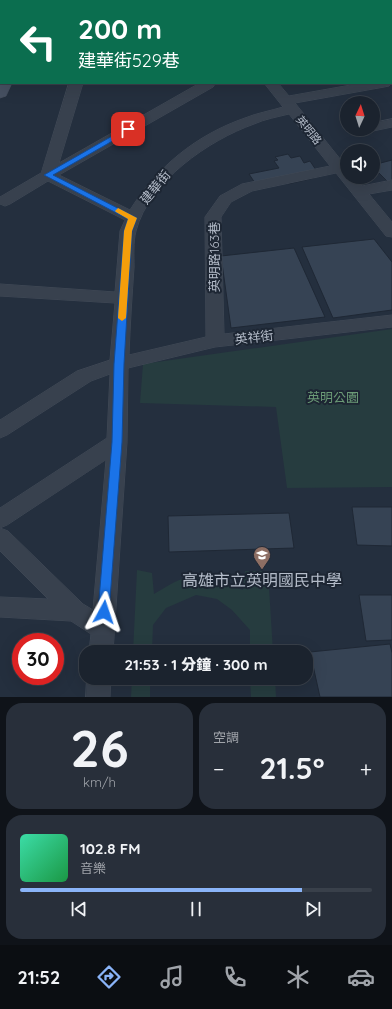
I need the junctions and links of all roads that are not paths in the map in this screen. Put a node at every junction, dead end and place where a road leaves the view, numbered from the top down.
1 (76, 84) edge
2 (208, 84) edge
3 (272, 84) edge
4 (380, 84) edge
5 (289, 105) junction
6 (392, 123) edge
7 (380, 126) edge
8 (340, 168) edge
9 (48, 175) junction
10 (340, 175) edge
11 (353, 184) edge
12 (392, 185) edge
13 (359, 191) junction
14 (5, 201) dead end
15 (133, 218) junction
16 (392, 232) edge
17 (0, 290) edge
18 (123, 298) junction
19 (392, 321) edge
20 (215, 341) junction
21 (119, 364) junction
22 (0, 430) edge
23 (117, 442) junction
24 (0, 519) edge
25 (0, 537) edge
26 (0, 608) edge
27 (75, 611) junction
28 (102, 628) junction
29 (101, 645) edge
30 (99, 685) edge
31 (98, 697) edge

1 - 9 street
2 - 9 street
3 - 5 street, 英明路
4 - 5 street, 建華街
5 - 8 street, 英明路
5 - 15 street, 建華街
6 - 7 street
9 - 14 street
9 - 15 street
10 - 20 street, 英明路163巷
11 - 13 street, 英明路
12 - 13 street
13 - 16 street, 英明路
15 - 18 street, 建華街
17 - 18 street
18 - 21 street, 建華街
19 - 20 street, 英祥街
20 - 21 street, 英祥街
21 - 22 street, 英祥街
21 - 23 street, 建華街
23 - 24 street
23 - 28 street, 建華街
25 - 27 street
26 - 27 street
27 - 28 street
28 - 29 street, 建華街
30 - 31 street

